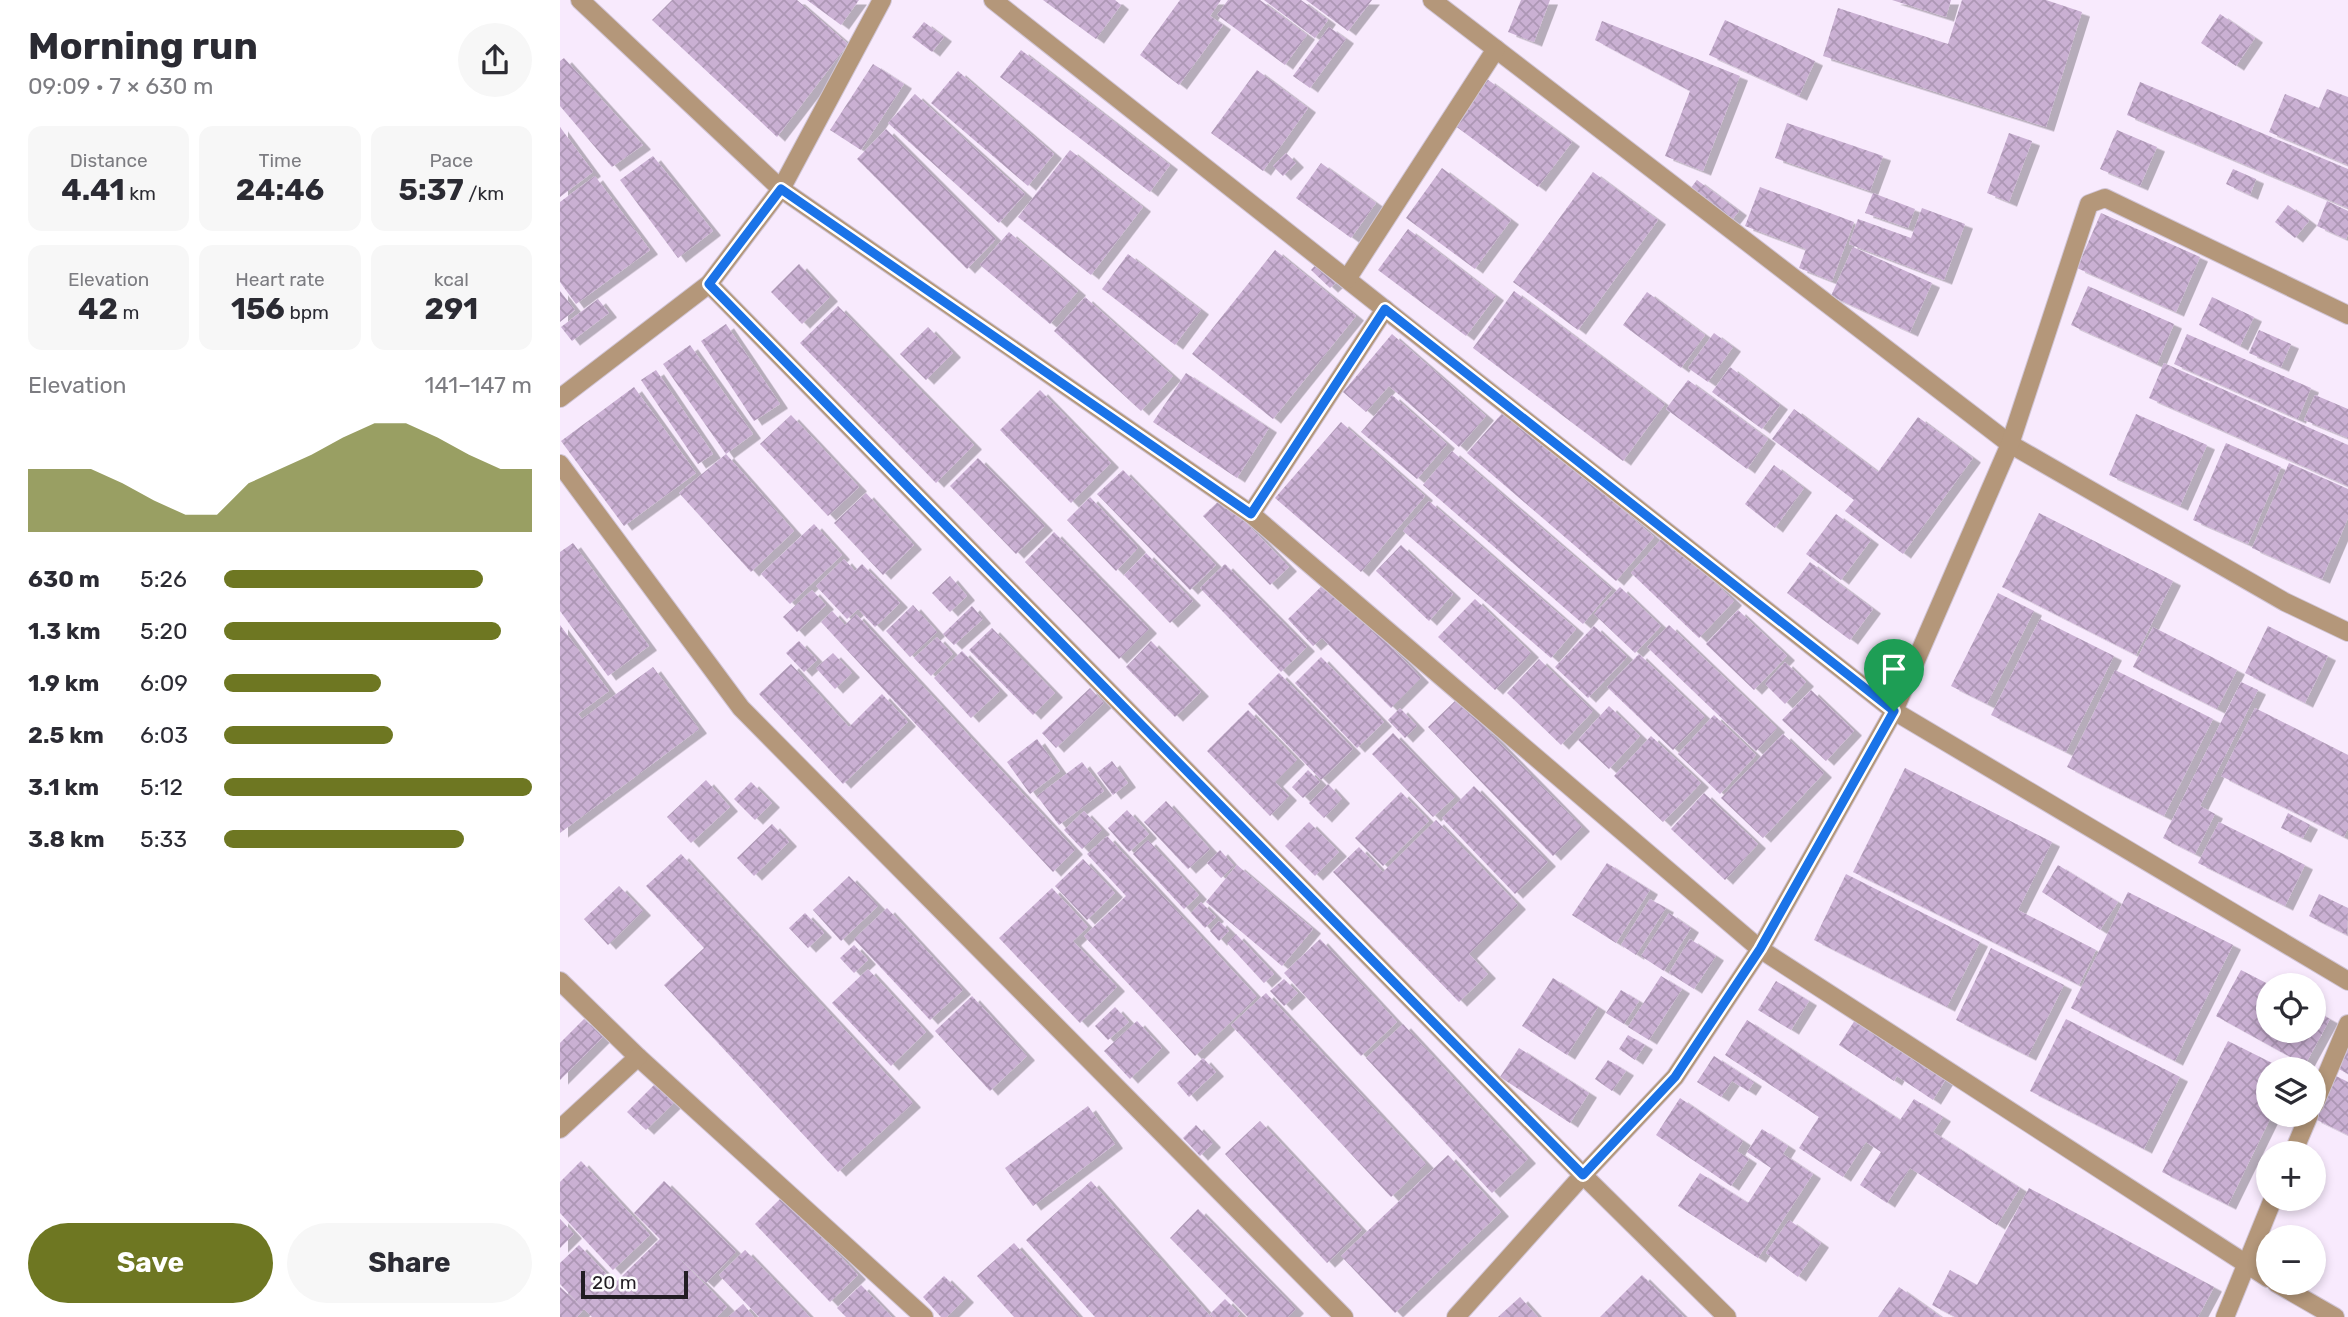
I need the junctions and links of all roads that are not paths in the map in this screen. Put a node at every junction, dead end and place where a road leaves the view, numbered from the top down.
1 (580, 0) edge
2 (882, 0) edge
3 (993, 0) edge
4 (1432, 0) edge
5 (1496, 49) junction
6 (781, 189) junction
7 (1347, 279) junction
8 (709, 284) junction
9 (1385, 309) junction
10 (2348, 315) edge
11 (560, 398) edge
12 (2010, 444) junction
13 (560, 464) edge
14 (1251, 514) junction
15 (2348, 632) edge
16 (1894, 711) junction
17 (1760, 949) junction
18 (560, 981) edge
19 (2348, 981) edge
20 (2348, 1024) edge
21 (638, 1057) junction
22 (2326, 1076) edge
23 (560, 1129) edge
24 (1583, 1175) junction
25 (2268, 1211) edge
26 (2245, 1265) junction
27 (2256, 1271) edge
28 (2297, 1295) edge
29 (924, 1317) edge
30 (1344, 1317) edge
31 (1456, 1317) edge
32 (1727, 1317) edge
33 (2225, 1317) edge
34 (2335, 1317) edge

1 - 6 street
2 - 6 street
3 - 7 street
4 - 5 street
5 - 7 street
5 - 12 street
6 - 8 street
6 - 14 street
7 - 9 street
8 - 11 street
8 - 24 street
9 - 14 street
9 - 16 street
10 - 12 street
12 - 15 street
12 - 16 street
13 - 30 street
14 - 17 street
16 - 17 street
16 - 19 street
17 - 24 street
17 - 26 street
18 - 21 street
20 - 22 street
21 - 23 street
21 - 29 street
24 - 31 street
24 - 32 street
25 - 26 street
26 - 27 street
26 - 33 street
28 - 34 street

